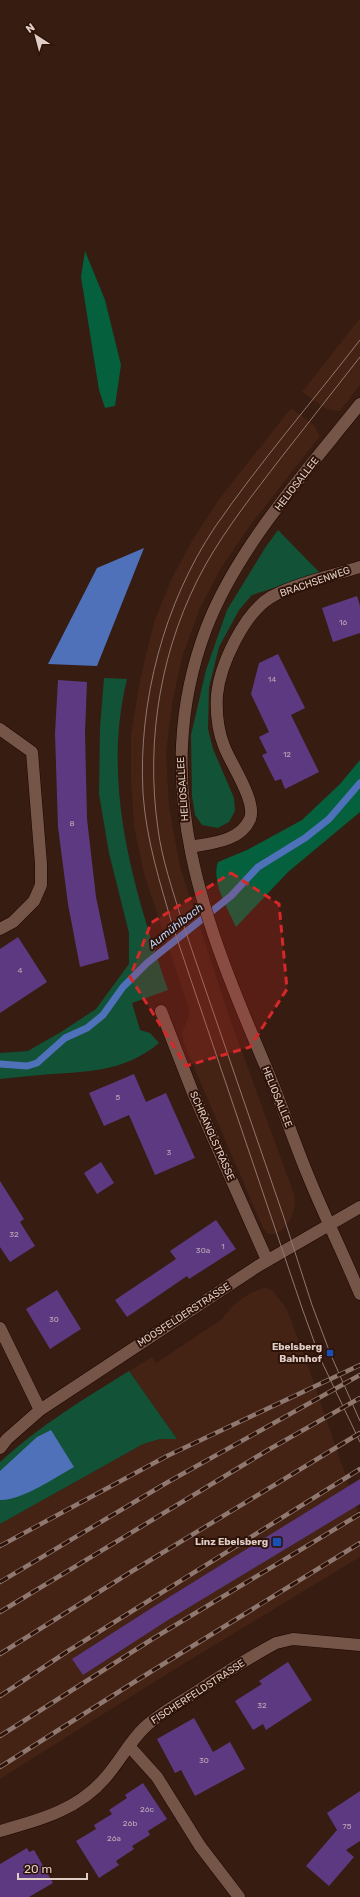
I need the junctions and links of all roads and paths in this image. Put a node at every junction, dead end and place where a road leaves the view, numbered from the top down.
1 (360, 404) edge
2 (360, 567) edge
3 (0, 729) edge
4 (190, 847) junction
5 (0, 929) edge
6 (161, 1010) dead end
7 (360, 1207) edge
8 (330, 1224) junction
9 (267, 1260) junction
10 (360, 1294) edge
11 (0, 1328) edge
12 (40, 1410) junction
13 (0, 1448) edge
14 (360, 1646) edge
15 (129, 1746) junction
16 (0, 1831) edge
17 (239, 1897) edge

1 - 4 street, HELIOSALLEE
2 - 4 street, BRACHSENWEG
3 - 5 street
4 - 8 street, HELIOSALLEE
6 - 9 street, SCHRANGLSTRASSE
7 - 8 street, MOOSFELDERSTRASSE
8 - 9 street, MOOSFELDERSTRASSE
8 - 10 street, HELIOSALLEE
9 - 12 street, MOOSFELDERSTRASSE
11 - 12 street
12 - 13 street, MOOSFELDERSTRASSE
14 - 15 street, FISCHERFELDSTRASSE
15 - 16 street, FISCHERFELDSTRASSE
15 - 17 street

